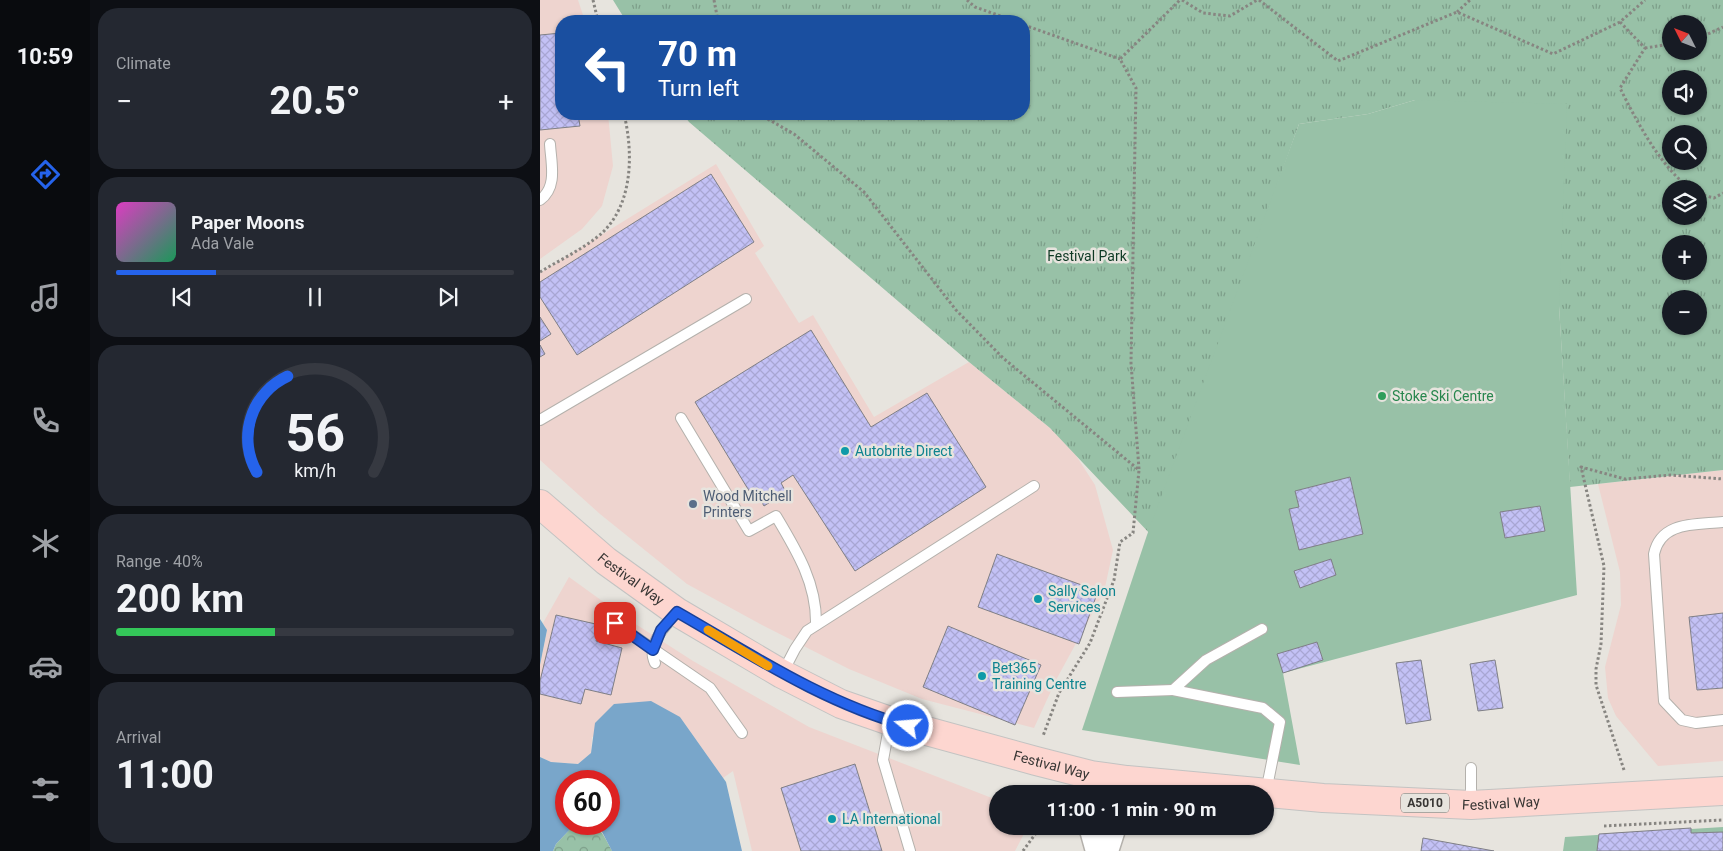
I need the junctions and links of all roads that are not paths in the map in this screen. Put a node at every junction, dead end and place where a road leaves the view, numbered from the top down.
1 (550, 144) dead end
2 (540, 200) edge
3 (746, 299) dead end
4 (681, 418) dead end
5 (540, 420) edge
6 (1034, 486) dead end
7 (540, 504) edge
8 (1723, 522) edge
9 (677, 612) junction
10 (615, 623) dead end
11 (816, 625) junction
12 (1262, 629) dead end
13 (653, 650) junction
14 (655, 663) dead end
15 (782, 674) junction
16 (1173, 690) junction
17 (1117, 692) dead end
18 (1723, 720) edge
19 (890, 721) junction
20 (742, 734) dead end
21 (1471, 768) dead end
22 (1090, 784) edge
23 (1268, 785) edge
24 (1723, 791) edge
25 (1274, 793) edge
26 (1471, 805) junction
27 (1095, 835) edge
28 (1110, 835) edge
29 (910, 851) edge
30 (1099, 851) edge
31 (1105, 851) edge

1 - 2 lane
3 - 5 lane
4 - 11 lane
6 - 11 lane
7 - 9 main road, Festival Way / A5010
8 - 18 lane
9 - 13 lane
9 - 15 main road, Festival Way / A5010
10 - 13 lane
11 - 15 lane
12 - 16 lane
13 - 14 lane
13 - 20 lane
15 - 19 main road, Festival Way / A5010
16 - 17 lane
16 - 23 lane
19 - 22 main road, Festival Way / A5010
19 - 29 lane
21 - 26 lane
24 - 26 main road, Festival Way / A5010
25 - 26 main road, Festival Way / A5010
27 - 30 street
28 - 31 street

